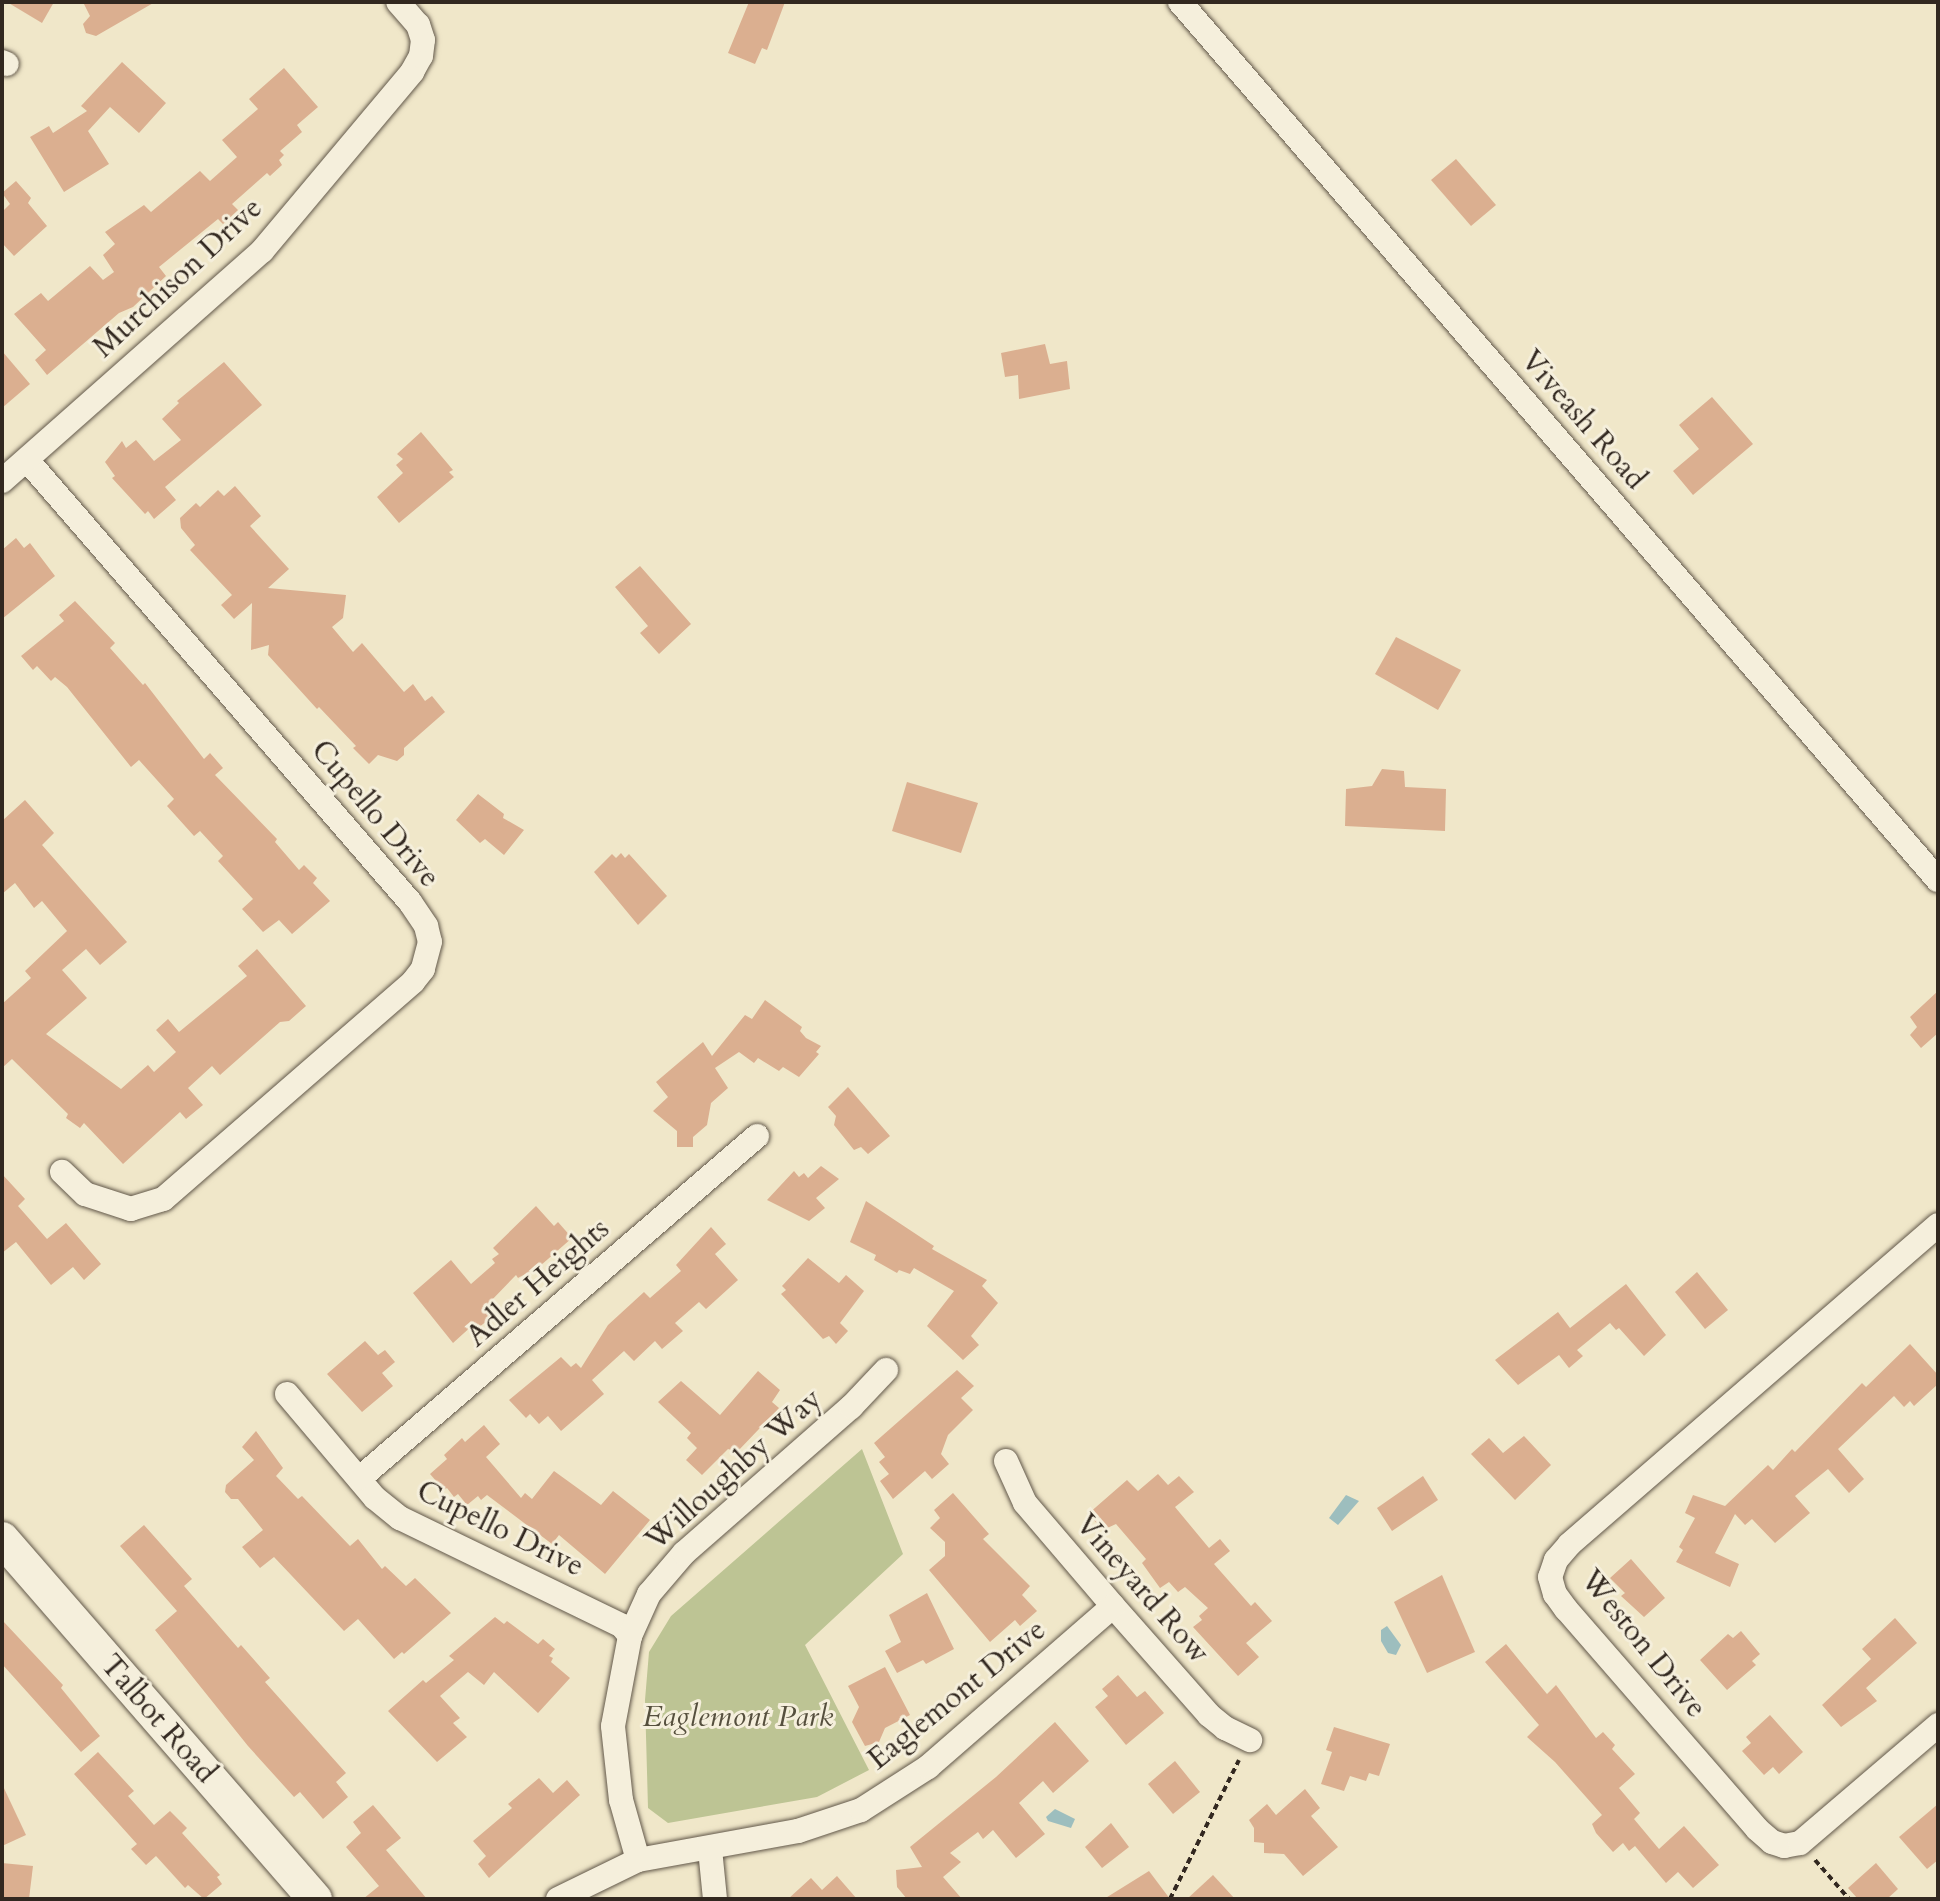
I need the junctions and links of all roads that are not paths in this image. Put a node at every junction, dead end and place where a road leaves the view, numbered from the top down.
1 (398, 2) edge
2 (1180, 2) edge
3 (27, 460) junction
4 (2, 481) edge
5 (1938, 880) edge
6 (757, 1136) dead end
7 (62, 1172) dead end
8 (1938, 1225) edge
9 (886, 1370) dead end
10 (287, 1394) dead end
11 (1006, 1461) dead end
12 (360, 1478) junction
13 (2, 1539) edge
14 (1113, 1606) junction
15 (630, 1636) junction
16 (1938, 1725) edge
17 (1250, 1740) road end
18 (710, 1849) junction
19 (638, 1860) junction
20 (315, 1899) edge
21 (558, 1899) edge
22 (715, 1899) edge

1 - 3 street, Murchison Drive
2 - 5 street, Viveash Road
3 - 4 street, Murchison Drive
3 - 7 street, Cupello Drive
6 - 12 street, Adler Heights
8 - 16 street, Weston Drive
9 - 15 street, Willoughby Way
10 - 12 street, Cupello Drive
11 - 14 street, Vineyard Row
12 - 15 street, Cupello Drive
13 - 20 main road, Talbot Road
14 - 17 street, Vineyard Row
14 - 18 street, Eaglemont Drive
15 - 19 street, Willoughby Way
18 - 19 street, Eaglemont Drive
18 - 22 street
19 - 21 street, Eaglemont Drive

